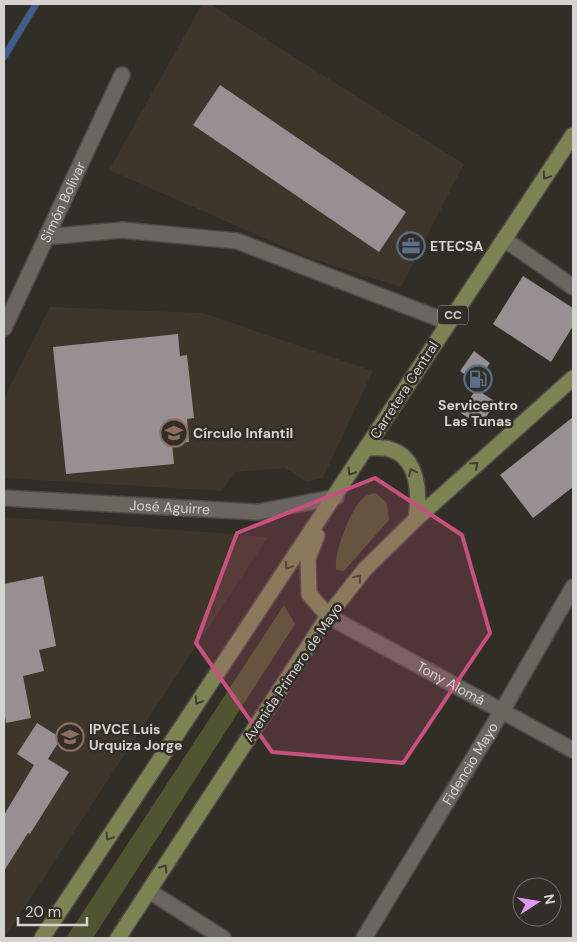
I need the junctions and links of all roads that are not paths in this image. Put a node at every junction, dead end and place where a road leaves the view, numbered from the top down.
1 (122, 75) dead end
2 (573, 135) edge
3 (46, 237) junction
4 (504, 239) junction
5 (573, 287) edge
6 (448, 322) junction
7 (4, 328) edge
8 (573, 378) edge
9 (366, 448) junction
10 (336, 497) junction
11 (4, 498) edge
12 (416, 519) junction
13 (573, 587) edge
14 (328, 616) junction
15 (502, 712) junction
16 (573, 750) edge
17 (149, 892) junction
18 (42, 938) edge
19 (118, 938) edge
20 (223, 938) edge
21 (364, 938) edge

1 - 3 street, Simón Bolivar
2 -> 4 main road, Carretera Central / CC
3 - 6 street
3 - 7 street, Simón Bolivar
4 - 5 street
4 - 6 main road, Carretera Central / CC
6 - 9 main road, Carretera Central / CC
12 -> 8 main road, Avenida Primero de Mayo
9 -> 10 main road, Carretera Central / CC
12 -> 9 main road
10 - 11 street, José Aguirre
10 - 14 main road
10 -> 18 main road, CC
14 -> 12 main road, Avenida Primero de Mayo
13 - 15 street, Fidencio Mayo
14 - 15 street, Tony Alomá
17 -> 14 main road, Avenida Primero de Mayo
15 - 16 street, Tony Alomá
15 - 21 street, Fidencio Mayo
17 - 19 main road, Avenida Primero de Mayo
17 - 20 street

